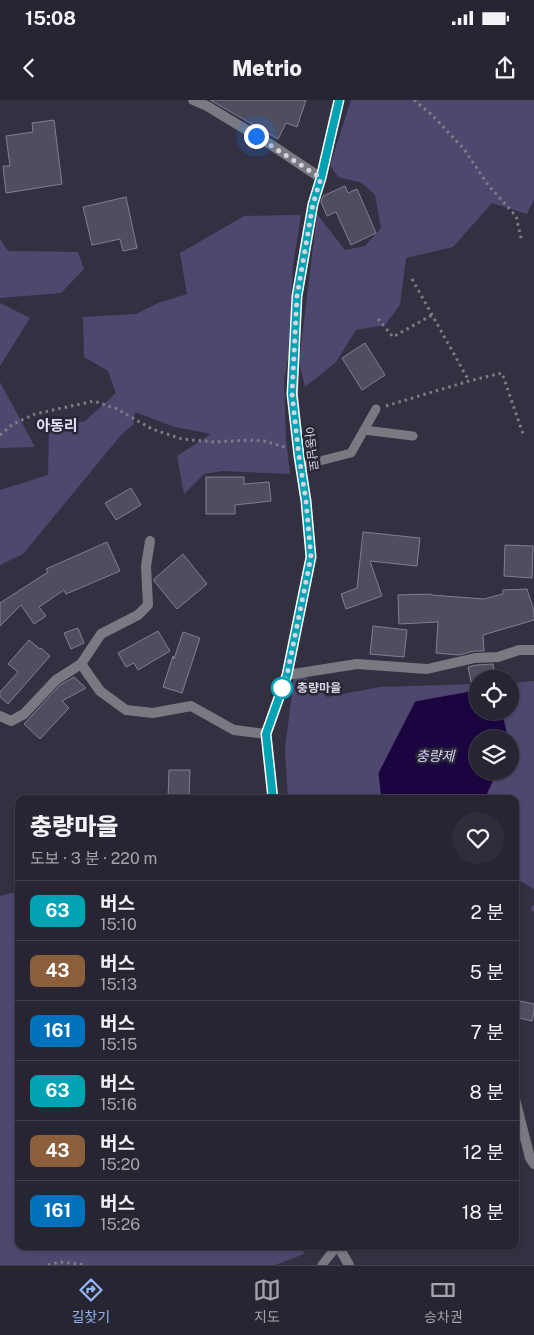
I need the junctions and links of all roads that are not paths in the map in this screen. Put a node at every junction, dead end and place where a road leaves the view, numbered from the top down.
1 (193, 100) edge
2 (339, 100) edge
3 (321, 178) junction
4 (376, 409) road end
5 (364, 430) junction
6 (413, 436) dead end
7 (300, 461) junction
8 (150, 541) dead end
9 (534, 650) edge
10 (81, 664) junction
11 (287, 675) junction
12 (0, 716) edge
13 (266, 734) junction
14 (273, 795) edge
15 (519, 1128) edge
16 (534, 1164) edge
17 (334, 1250) edge
18 (340, 1250) edge
19 (322, 1265) edge
20 (349, 1265) edge

1 - 3 street
2 - 3 street, 아동남로
3 - 7 street, 아동남로
4 - 5 lane
5 - 6 lane
5 - 7 lane
7 - 11 street, 아동남로
8 - 10 street
9 - 11 street
10 - 12 street
10 - 13 street
11 - 13 street, 아동남로
13 - 14 street, 아동남로
15 - 16 street
17 - 19 lane
18 - 20 street

